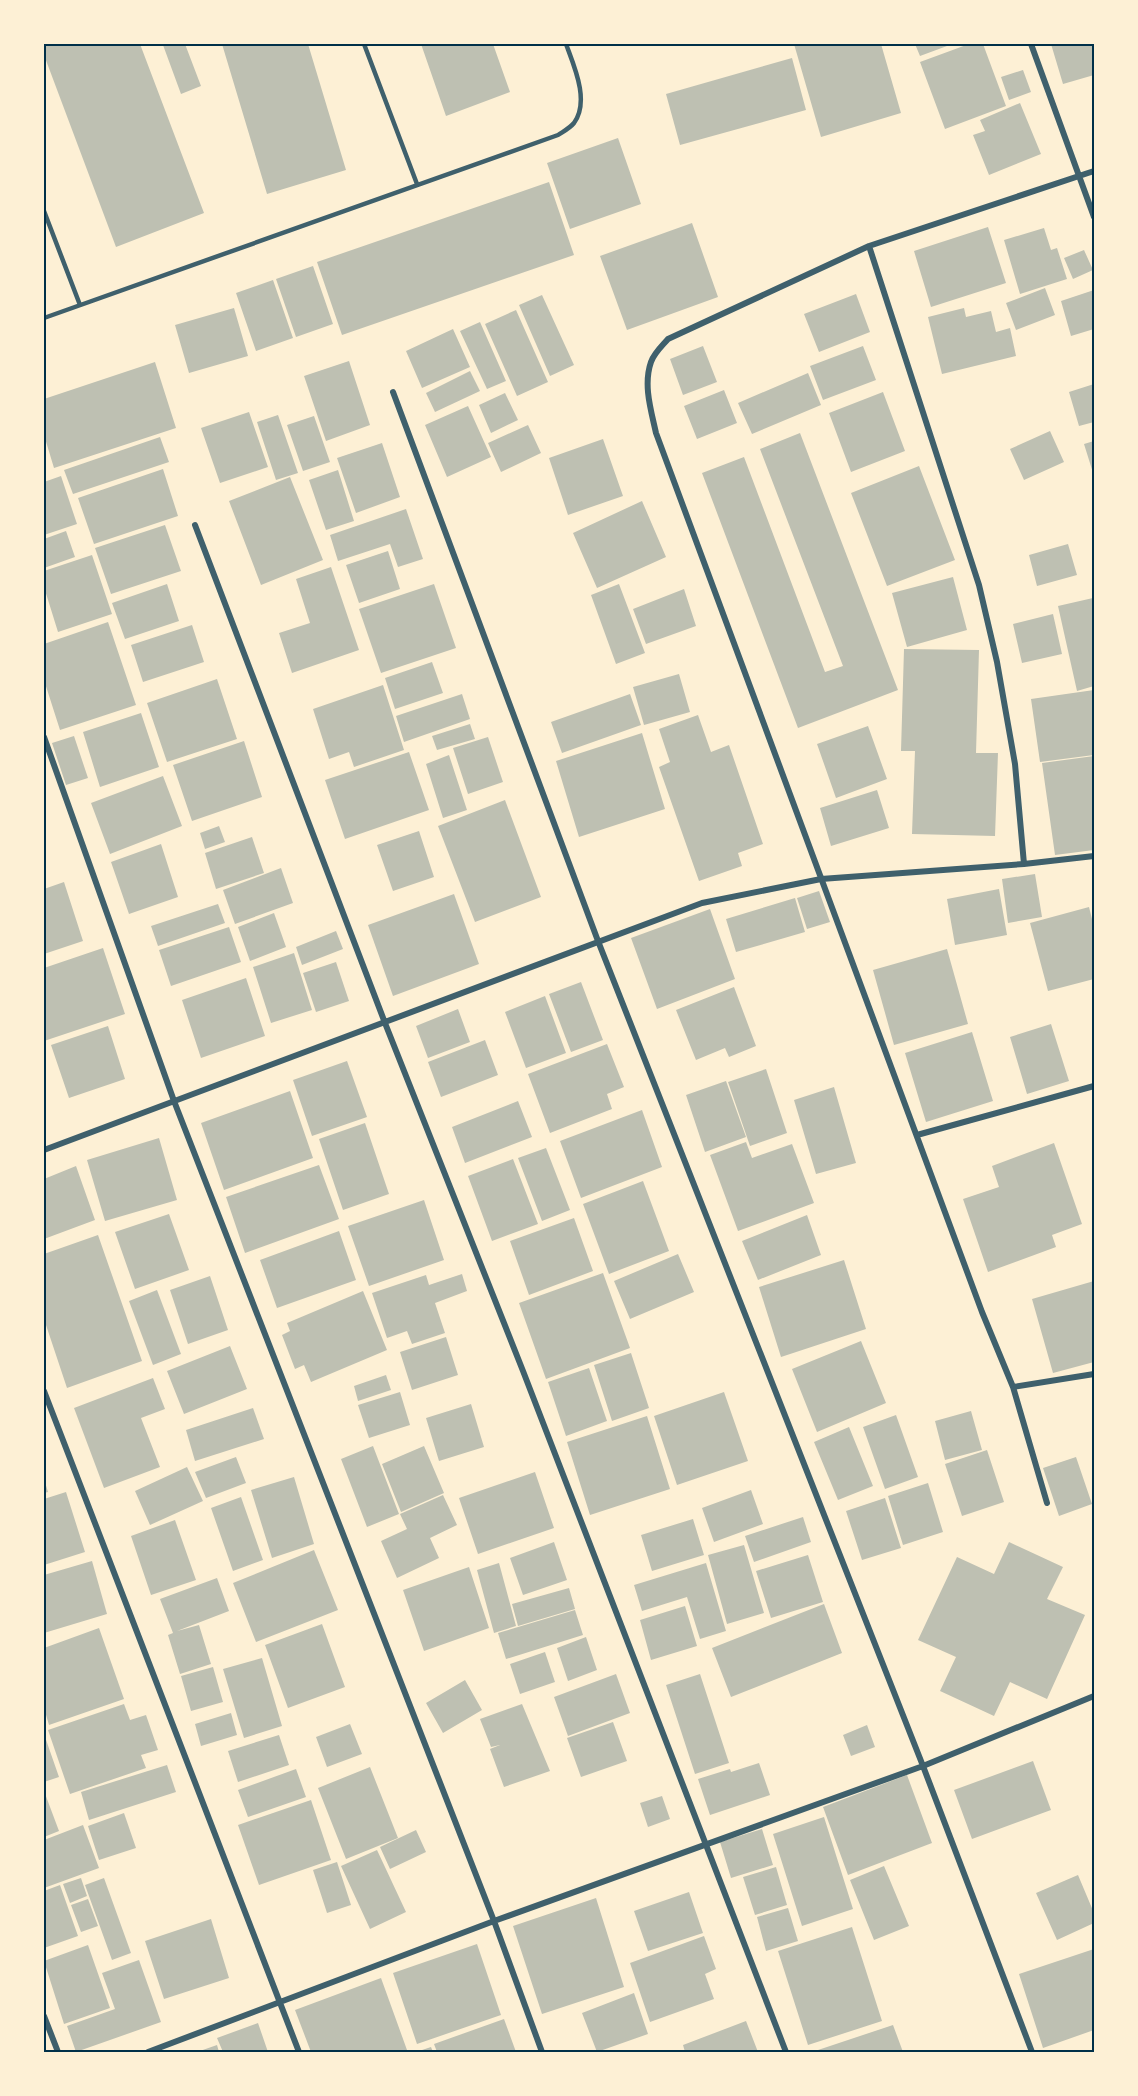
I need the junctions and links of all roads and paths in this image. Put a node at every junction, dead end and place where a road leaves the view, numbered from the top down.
1 (364, 44) edge
2 (566, 44) edge
3 (1031, 44) edge
4 (1095, 171) edge
5 (1079, 176) junction
6 (417, 184) junction
7 (44, 211) edge
8 (1095, 217) edge
9 (869, 246) junction
10 (80, 304) junction
11 (44, 318) edge
12 (393, 392) dead end
13 (195, 525) dead end
14 (44, 737) edge
15 (1095, 856) edge
16 (1024, 864) junction
17 (821, 879) junction
18 (598, 941) junction
19 (385, 1023) junction
20 (1095, 1086) edge
21 (174, 1101) junction
22 (917, 1135) junction
23 (44, 1150) edge
24 (1095, 1374) edge
25 (1013, 1387) junction
26 (44, 1391) edge
27 (1047, 1503) dead end
28 (1095, 1696) edge
29 (923, 1766) junction
30 (705, 1845) junction
31 (494, 1921) junction
32 (280, 2003) junction
33 (44, 2016) edge
34 (58, 2052) edge
35 (148, 2052) edge
36 (299, 2052) edge
37 (542, 2052) edge
38 (786, 2052) edge
39 (1032, 2052) edge

1 - 6 lane
2 - 6 lane
3 - 5 street
4 - 5 street
5 - 8 street
5 - 9 street
6 - 10 lane
7 - 10 lane
9 - 16 street
9 - 17 street
10 - 11 lane
12 - 18 street
13 - 19 street
14 - 21 street
15 - 16 street
16 - 17 street
17 - 18 street
17 - 22 street
18 - 19 street
18 - 29 street
19 - 21 street
19 - 30 street
20 - 22 street
21 - 23 street
21 - 31 street
22 - 25 street
24 - 25 street
25 - 27 street
26 - 32 street
28 - 29 street
29 - 30 street
29 - 39 street
30 - 31 street
30 - 38 street
31 - 32 street
31 - 37 street
32 - 35 street
32 - 36 street
33 - 34 street

